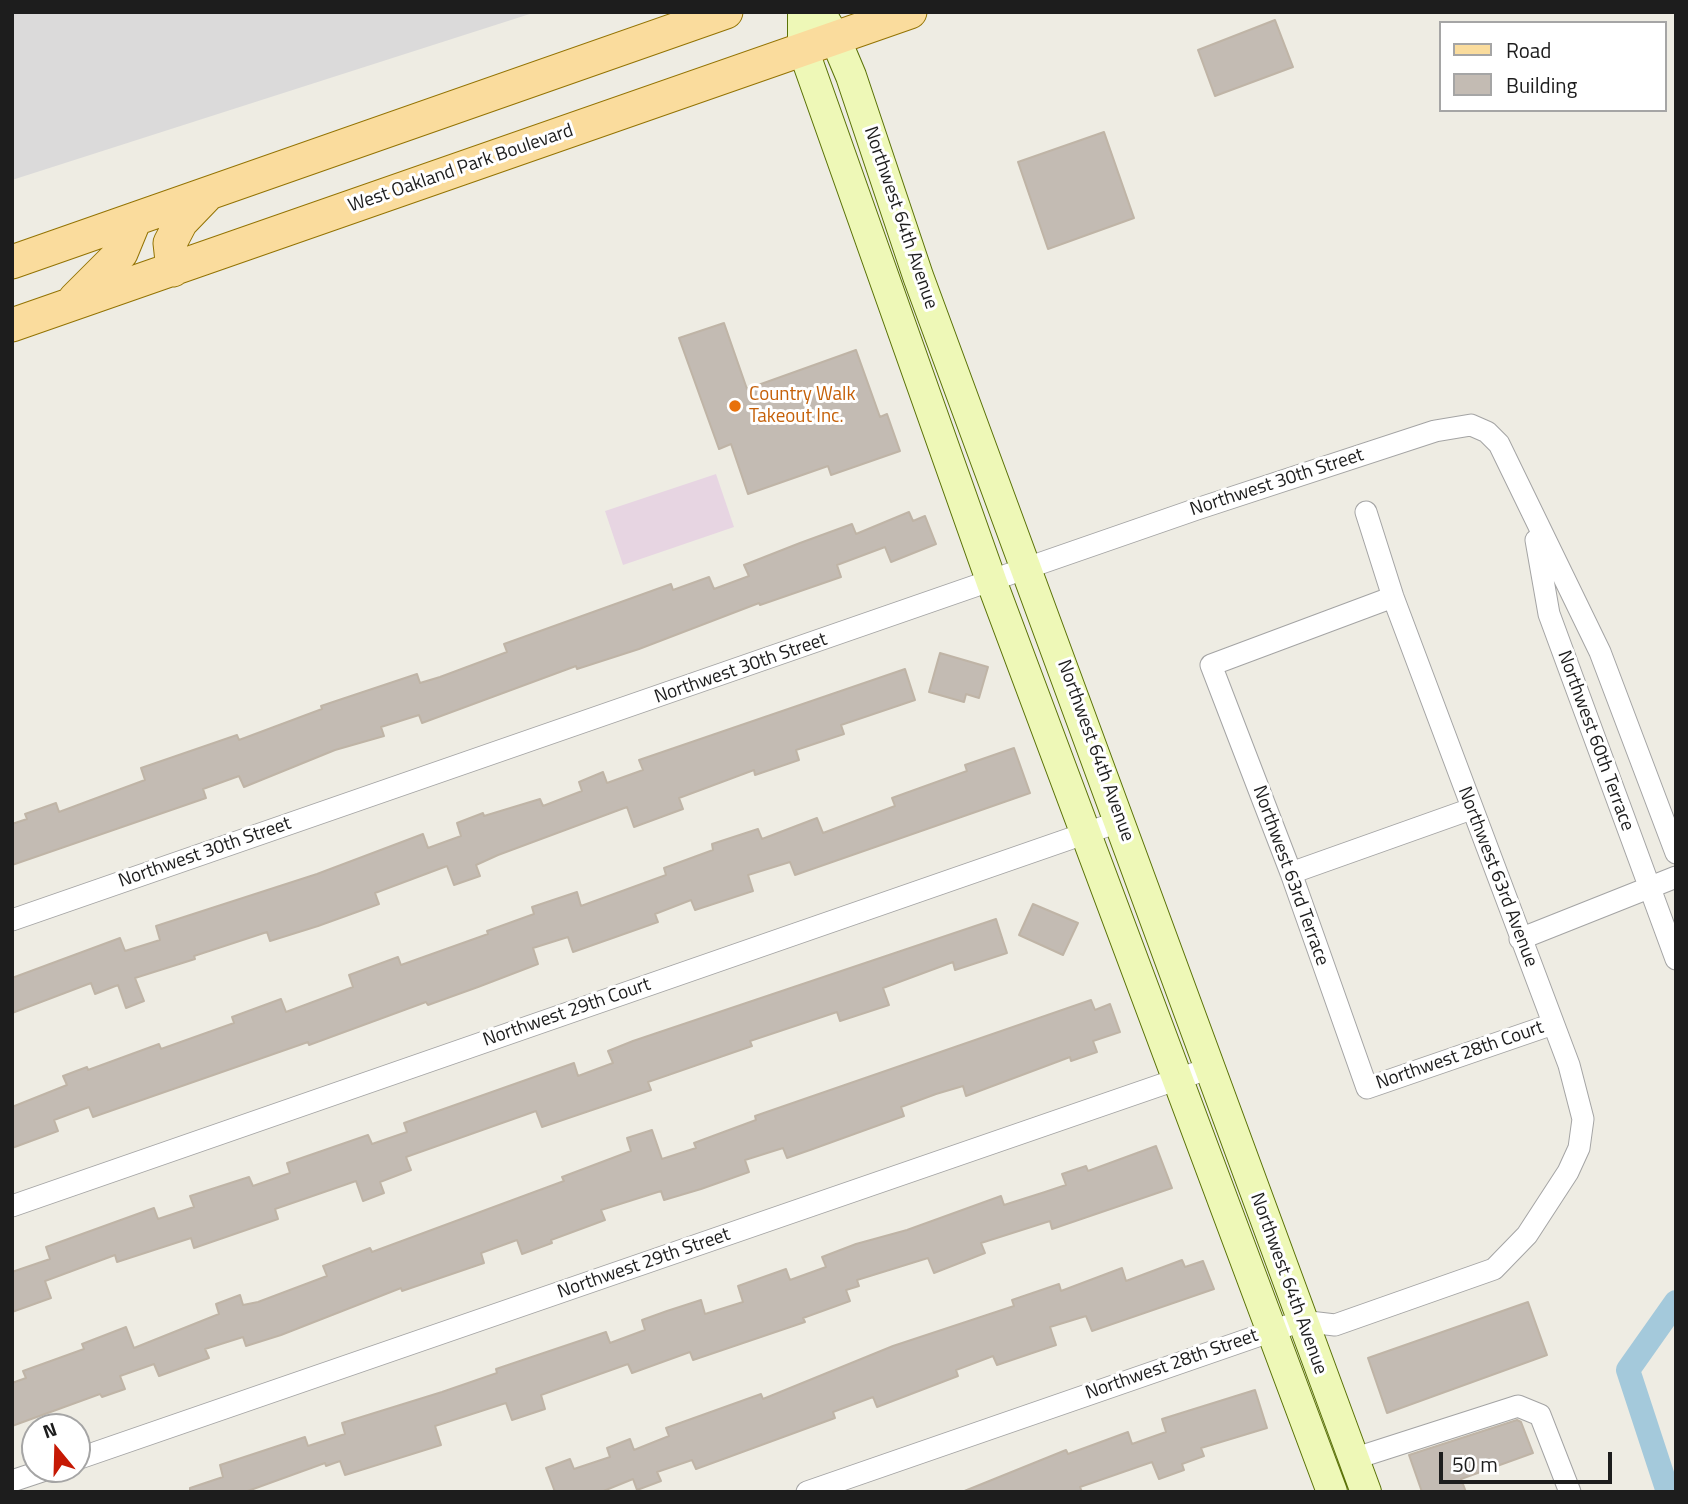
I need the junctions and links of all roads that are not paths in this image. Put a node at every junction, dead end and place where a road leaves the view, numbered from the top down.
1 (726, 12) edge
2 (803, 12) edge
3 (910, 12) edge
4 (828, 25) edge
5 (803, 49) junction
6 (208, 194) junction
7 (135, 219) junction
8 (875, 251) junction
9 (12, 262) edge
10 (173, 270) junction
11 (918, 276) junction
12 (889, 291) junction
13 (71, 303) junction
14 (937, 322) junction
15 (12, 325) edge
16 (1471, 425) joint
17 (1366, 512) dead end
18 (1532, 517) junction
19 (1028, 570) junction
20 (992, 583) junction
21 (1393, 597) junction
22 (1642, 765) junction
23 (1607, 777) junction
24 (1471, 808) junction
25 (1121, 821) junction
26 (1085, 833) junction
27 (1676, 853) edge
28 (1291, 873) junction
29 (1676, 877) edge
30 (1647, 888) junction
31 (12, 920) edge
32 (1520, 939) junction
33 (1676, 959) edge
34 (1553, 1024) junction
35 (1210, 1068) junction
36 (1178, 1080) junction
37 (1367, 1088) joint
38 (12, 1206) edge
39 (1527, 1235) joint
40 (1301, 1321) junction
41 (1272, 1331) junction
42 (91, 1454) edge
43 (1353, 1459) junction
44 (807, 1492) edge
45 (1332, 1492) edge
46 (1366, 1492) edge
47 (1570, 1492) edge

1 - 6 main road
2 - 5 street, Northwest 64th Avenue
3 - 4 main road, West Oakland Park Boulevard
4 - 5 main road, West Oakland Park Boulevard
4 - 11 street, Northwest 64th Avenue
5 - 8 street, Northwest 64th Avenue
5 - 10 main road, West Oakland Park Boulevard
6 - 7 main road
6 - 10 main road
7 - 9 main road
7 - 13 main road
8 - 11 street
8 - 12 street, Northwest 64th Avenue
10 - 13 main road, West Oakland Park Boulevard
11 - 14 street, Northwest 64th Avenue
12 - 14 street
12 - 20 street, Northwest 64th Avenue
13 - 15 main road, West Oakland Park Boulevard
14 - 19 street, Northwest 64th Avenue
16 - 18 street, Northwest 60th Terrace
16 - 19 street, Northwest 30th Street
17 - 21 street, Northwest 63rd Avenue
18 - 22 street, Northwest 60th Terrace
18 - 23 street, Northwest 60th Terrace
19 - 20 street, Northwest 30th Street
19 - 25 street, Northwest 64th Avenue
20 - 26 street, Northwest 64th Avenue
20 - 31 street, Northwest 30th Street
21 - 24 street, Northwest 63rd Avenue
21 - 28 street, Northwest 63rd Terrace
22 - 23 street
22 - 27 street, Northwest 60th Terrace
23 - 30 street, Northwest 60th Terrace
24 - 28 street
24 - 32 street, Northwest 63rd Avenue
25 - 26 street, Northwest 29th Court
25 - 35 street, Northwest 64th Avenue
26 - 36 street, Northwest 64th Avenue
26 - 38 street, Northwest 29th Court
28 - 37 street, Northwest 63rd Terrace
29 - 30 street
30 - 32 street
30 - 33 street, Northwest 60th Terrace
32 - 34 street, Northwest 63rd Avenue
34 - 37 street, Northwest 28th Court
34 - 39 street, Northwest 63rd Avenue
35 - 36 street, Northwest 29th Street
35 - 40 street, Northwest 64th Avenue
36 - 41 street, Northwest 64th Avenue
36 - 42 street, Northwest 29th Street
39 - 40 street, Northwest 28th Street
40 - 41 street, Northwest 28th Street
40 - 43 street, Northwest 64th Avenue
41 - 44 street, Northwest 28th Street
41 - 45 street, Northwest 64th Avenue
43 - 46 street, Northwest 64th Avenue
43 - 47 street

